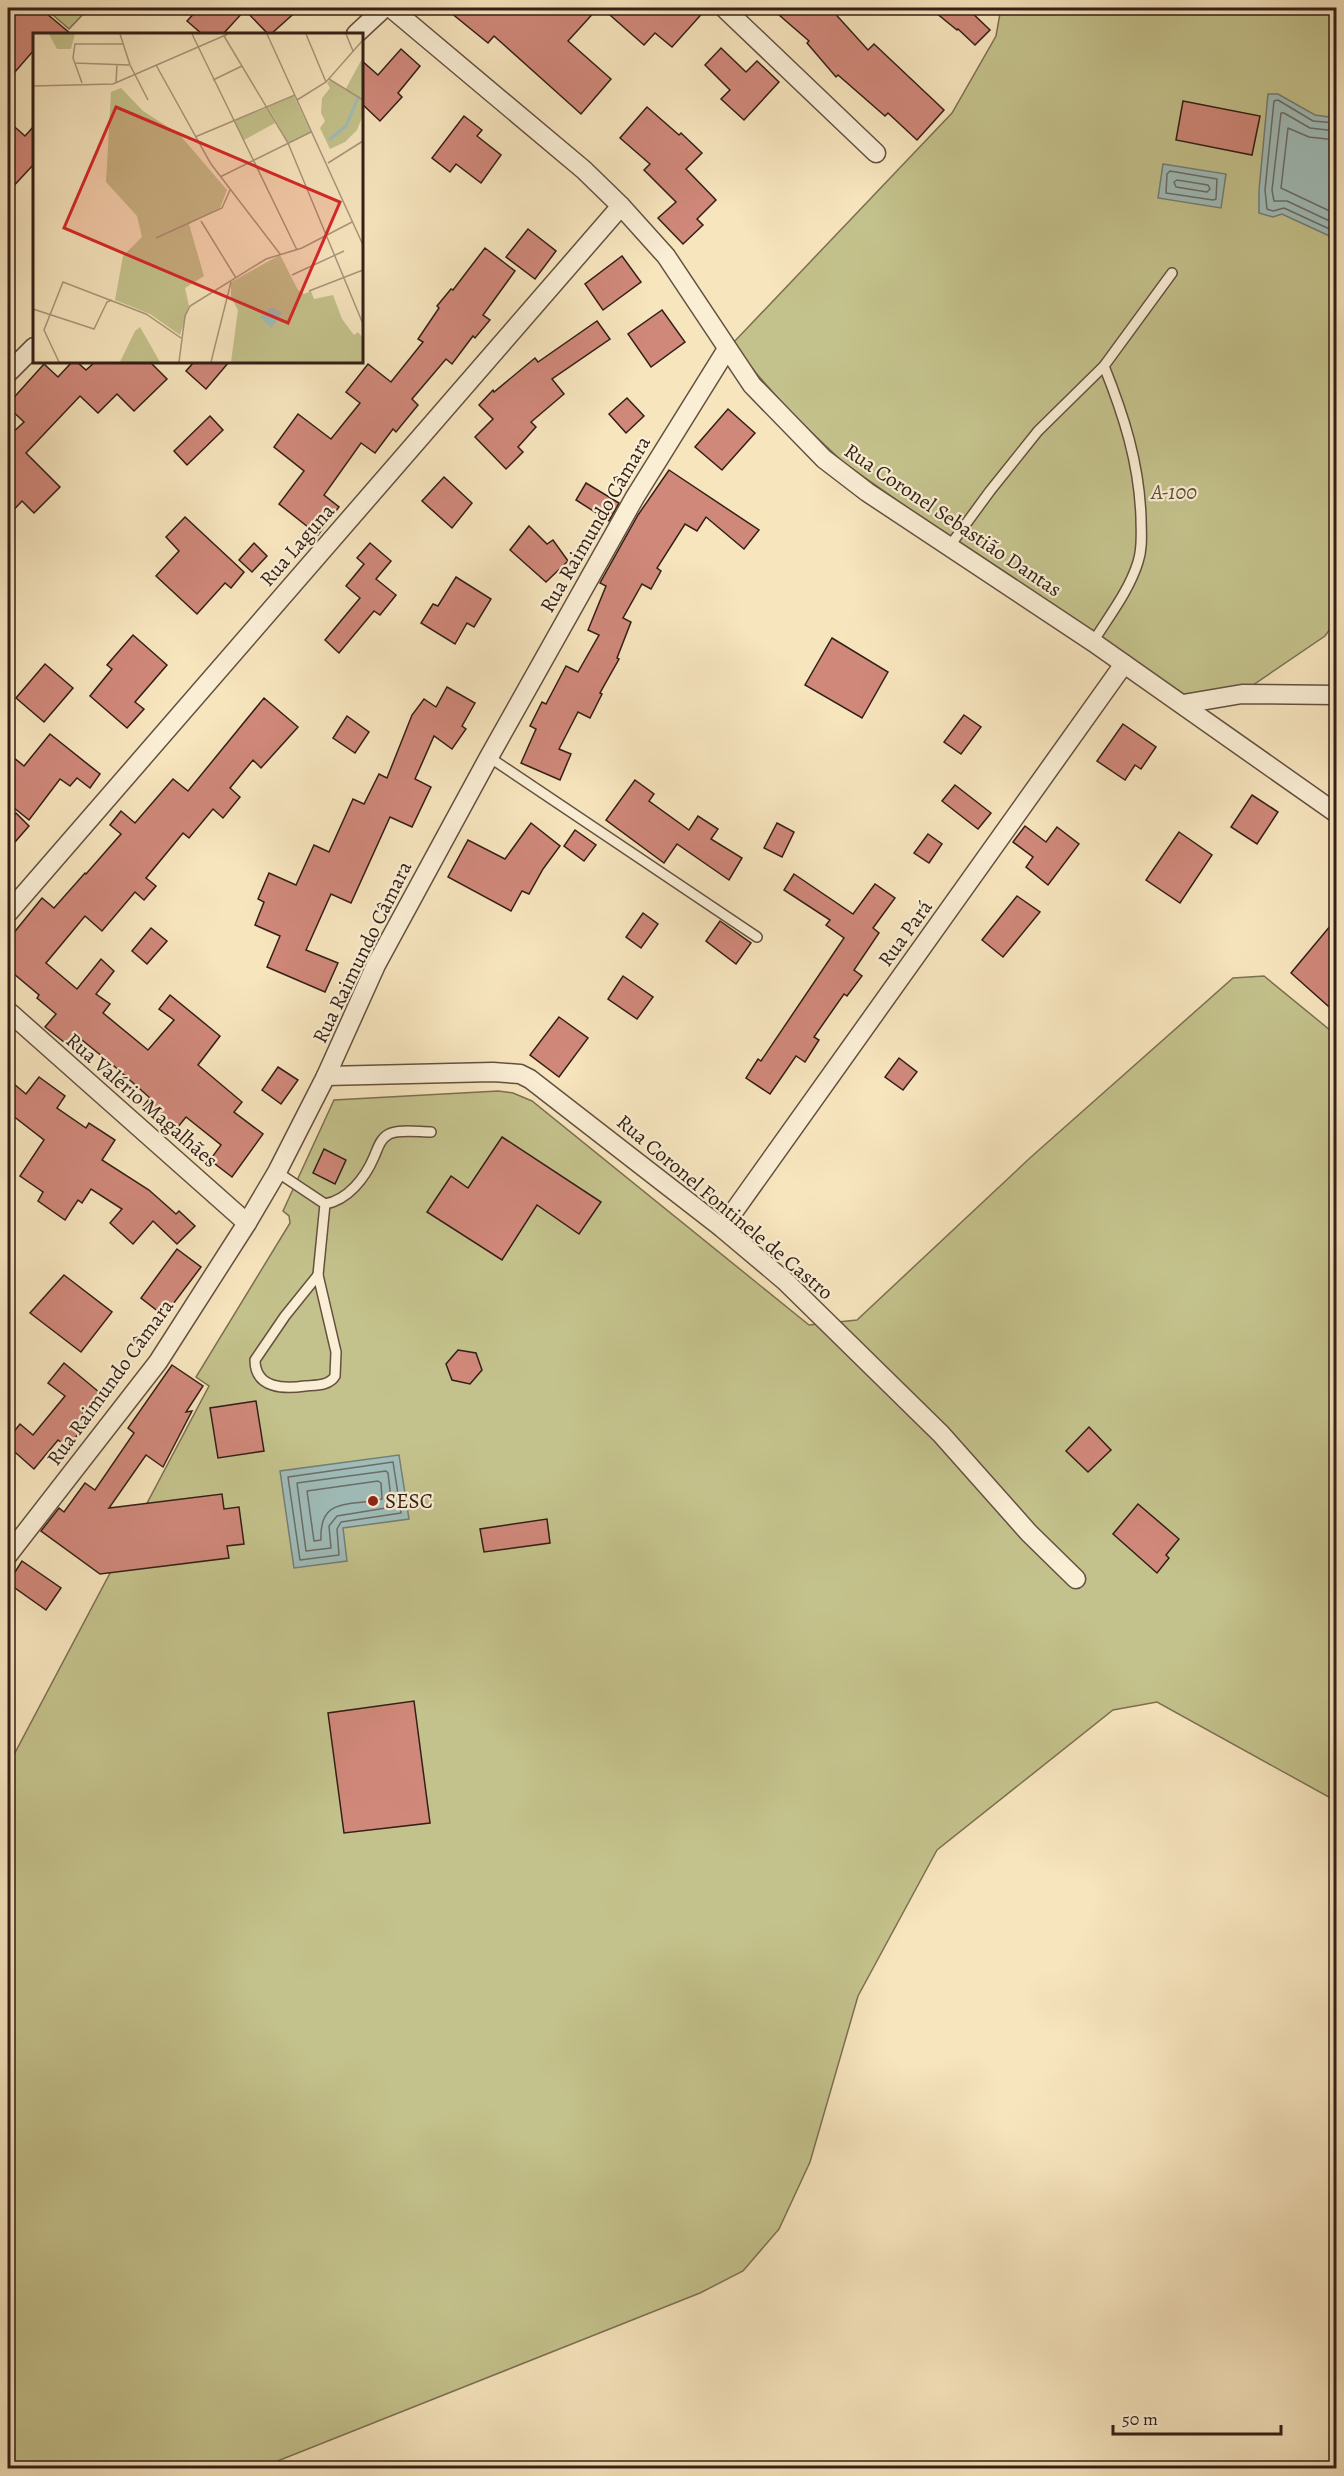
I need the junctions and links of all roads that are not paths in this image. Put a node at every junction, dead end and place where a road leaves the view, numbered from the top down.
1 (384, 8) edge
2 (391, 8) edge
3 (724, 8) edge
4 (357, 33) edge
5 (876, 153) dead end
6 (621, 206) junction
7 (1172, 273) dead end
8 (33, 347) edge
9 (727, 349) junction
10 (1104, 366) junction
11 (8, 373) edge
12 (949, 547) junction
13 (1093, 642) junction
14 (1124, 664) junction
15 (1336, 695) edge
16 (1183, 704) junction
17 (489, 757) junction
18 (1336, 813) edge
19 (8, 913) edge
20 (757, 938) dead end
21 (8, 1011) edge
22 (326, 1076) junction
23 (431, 1132) dead end
24 (277, 1172) junction
25 (325, 1204) junction
26 (247, 1223) junction
27 (722, 1228) junction
28 (318, 1275) junction
29 (8, 1555) edge
30 (1076, 1579) dead end

1 - 4 street
2 - 6 street, Rua Coronel Sebastião Dantas
3 - 5 street
6 - 9 street, Rua Coronel Sebastião Dantas
6 - 19 street, Rua Laguna
7 - 10 lane
8 - 11 street
9 - 12 street, Rua Coronel Sebastião Dantas
9 - 17 street, Rua Raimundo Câmara
10 - 12 lane
10 - 13 lane
12 - 13 street, Rua Coronel Sebastião Dantas
13 - 14 street, Rua Coronel Sebastião Dantas
14 - 16 street, Rua Coronel Sebastião Dantas
14 - 27 street, Rua Pará
15 - 16 street
16 - 18 street, Rua Coronel Sebastião Dantas
17 - 20 lane
17 - 22 street, Rua Raimundo Câmara
21 - 26 street, Rua Valério Magalhães
22 - 24 street, Rua Raimundo Câmara
22 - 27 street, Rua Coronel Fontinele de Castro
23 - 25 lane
24 - 25 lane
24 - 26 street, Rua Raimundo Câmara
25 - 28 lane
26 - 29 street, Rua Raimundo Câmara
27 - 30 street, Rua Coronel Fontinele de Castro
28 - 28 lane

